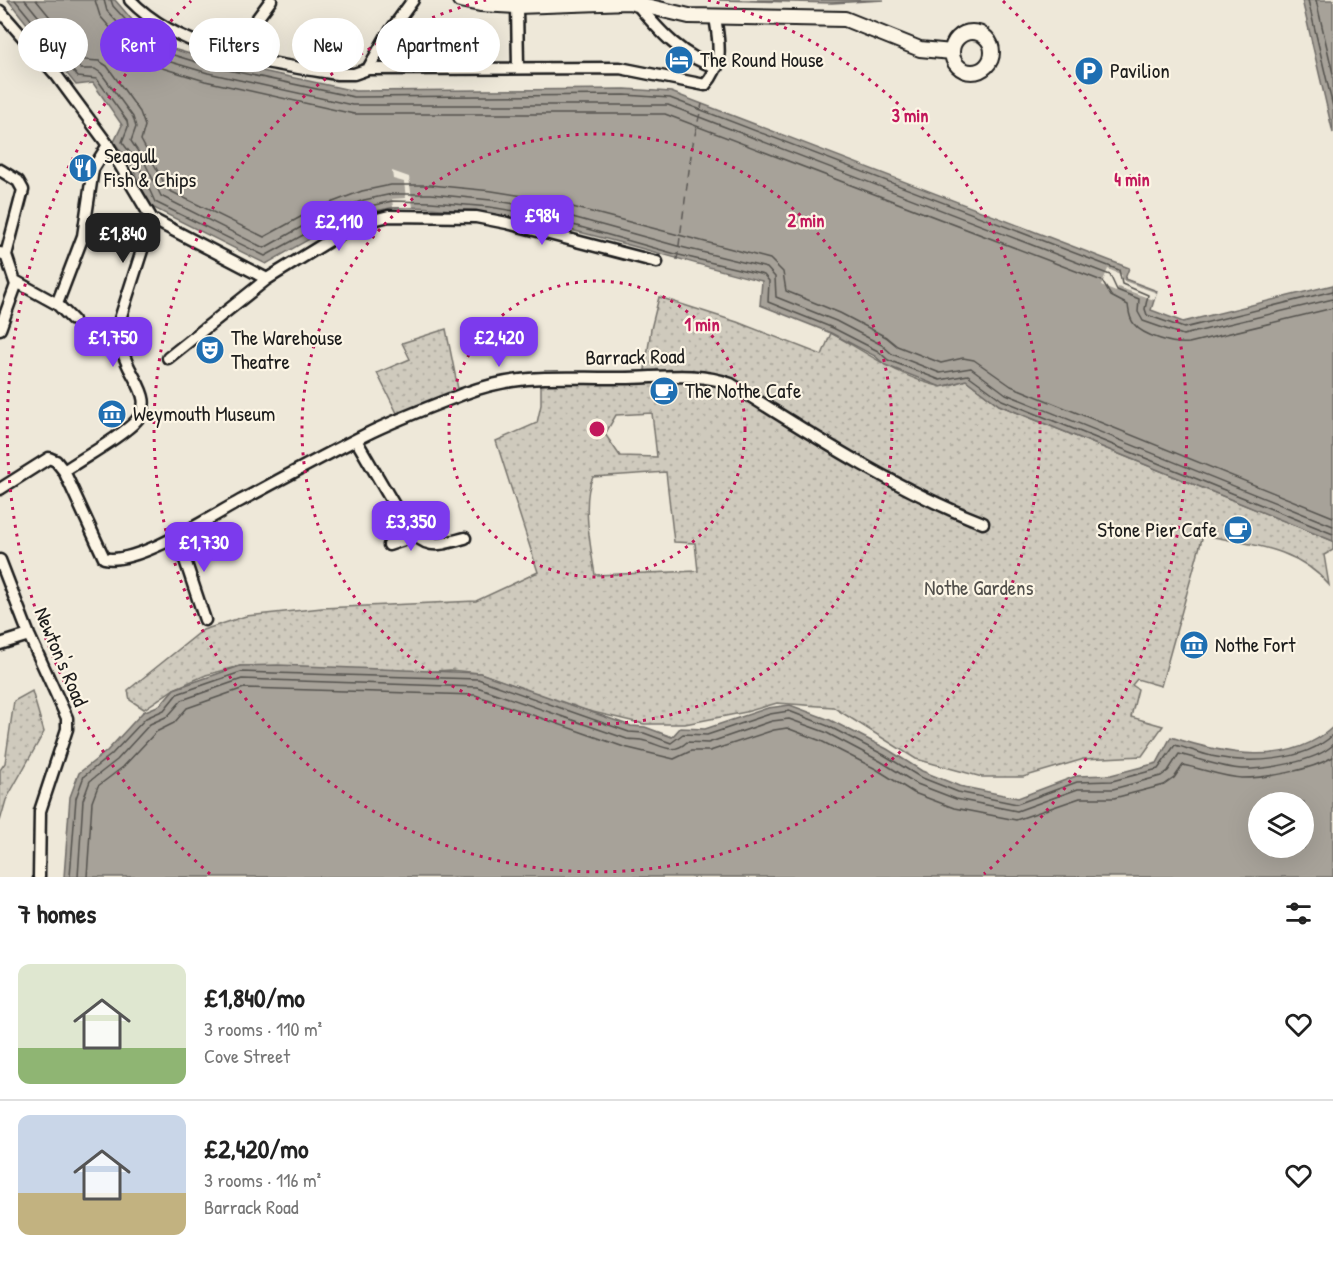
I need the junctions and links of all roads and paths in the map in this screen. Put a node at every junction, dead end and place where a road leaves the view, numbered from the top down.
1 (130, 0) edge
2 (271, 0) edge
3 (414, 0) edge
4 (460, 0) edge
5 (588, 1) edge
6 (642, 2) edge
7 (517, 6) junction
8 (0, 11) edge
9 (715, 16) junction
10 (258, 18) edge
11 (189, 37) edge
12 (952, 52) dead end
13 (280, 63) edge
14 (717, 67) junction
15 (518, 68) junction
16 (368, 69) junction
17 (108, 145) junction
18 (0, 170) edge
19 (152, 219) junction
20 (3, 254) edge
21 (657, 262) dead end
22 (267, 279) junction
23 (15, 281) junction
24 (57, 304) junction
25 (73, 320) dead end
26 (0, 329) edge
27 (168, 358) dead end
28 (356, 440) junction
29 (64, 471) junction
30 (0, 489) edge
31 (983, 523) dead end
32 (412, 533) junction
33 (177, 536) junction
34 (465, 538) dead end
35 (389, 545) dead end
36 (0, 560) edge
37 (205, 620) dead end
38 (29, 634) junction
39 (0, 644) edge
40 (39, 877) edge

1 - 11 street
2 - 10 street
3 - 16 street
4 - 7 street
5 - 6 street
5 - 7 street
6 - 9 street
6 - 14 street
7 - 15 street
8 - 17 street
9 - 12 street
9 - 14 street
13 - 16 street
14 - 15 street
15 - 16 street
17 - 19 street
17 - 24 street
18 - 20 street
19 - 22 street
19 - 29 street
20 - 23 street
21 - 22 street
22 - 27 street
23 - 24 street
23 - 26 street
24 - 25 street
28 - 31 street, Barrack Road
28 - 32 street
28 - 33 street, Barrack Road
29 - 30 street
29 - 33 street, Barrack Road
32 - 34 street
32 - 35 street
33 - 37 street
36 - 38 street, Newton's Road
38 - 39 street
38 - 40 street, Newton's Road

